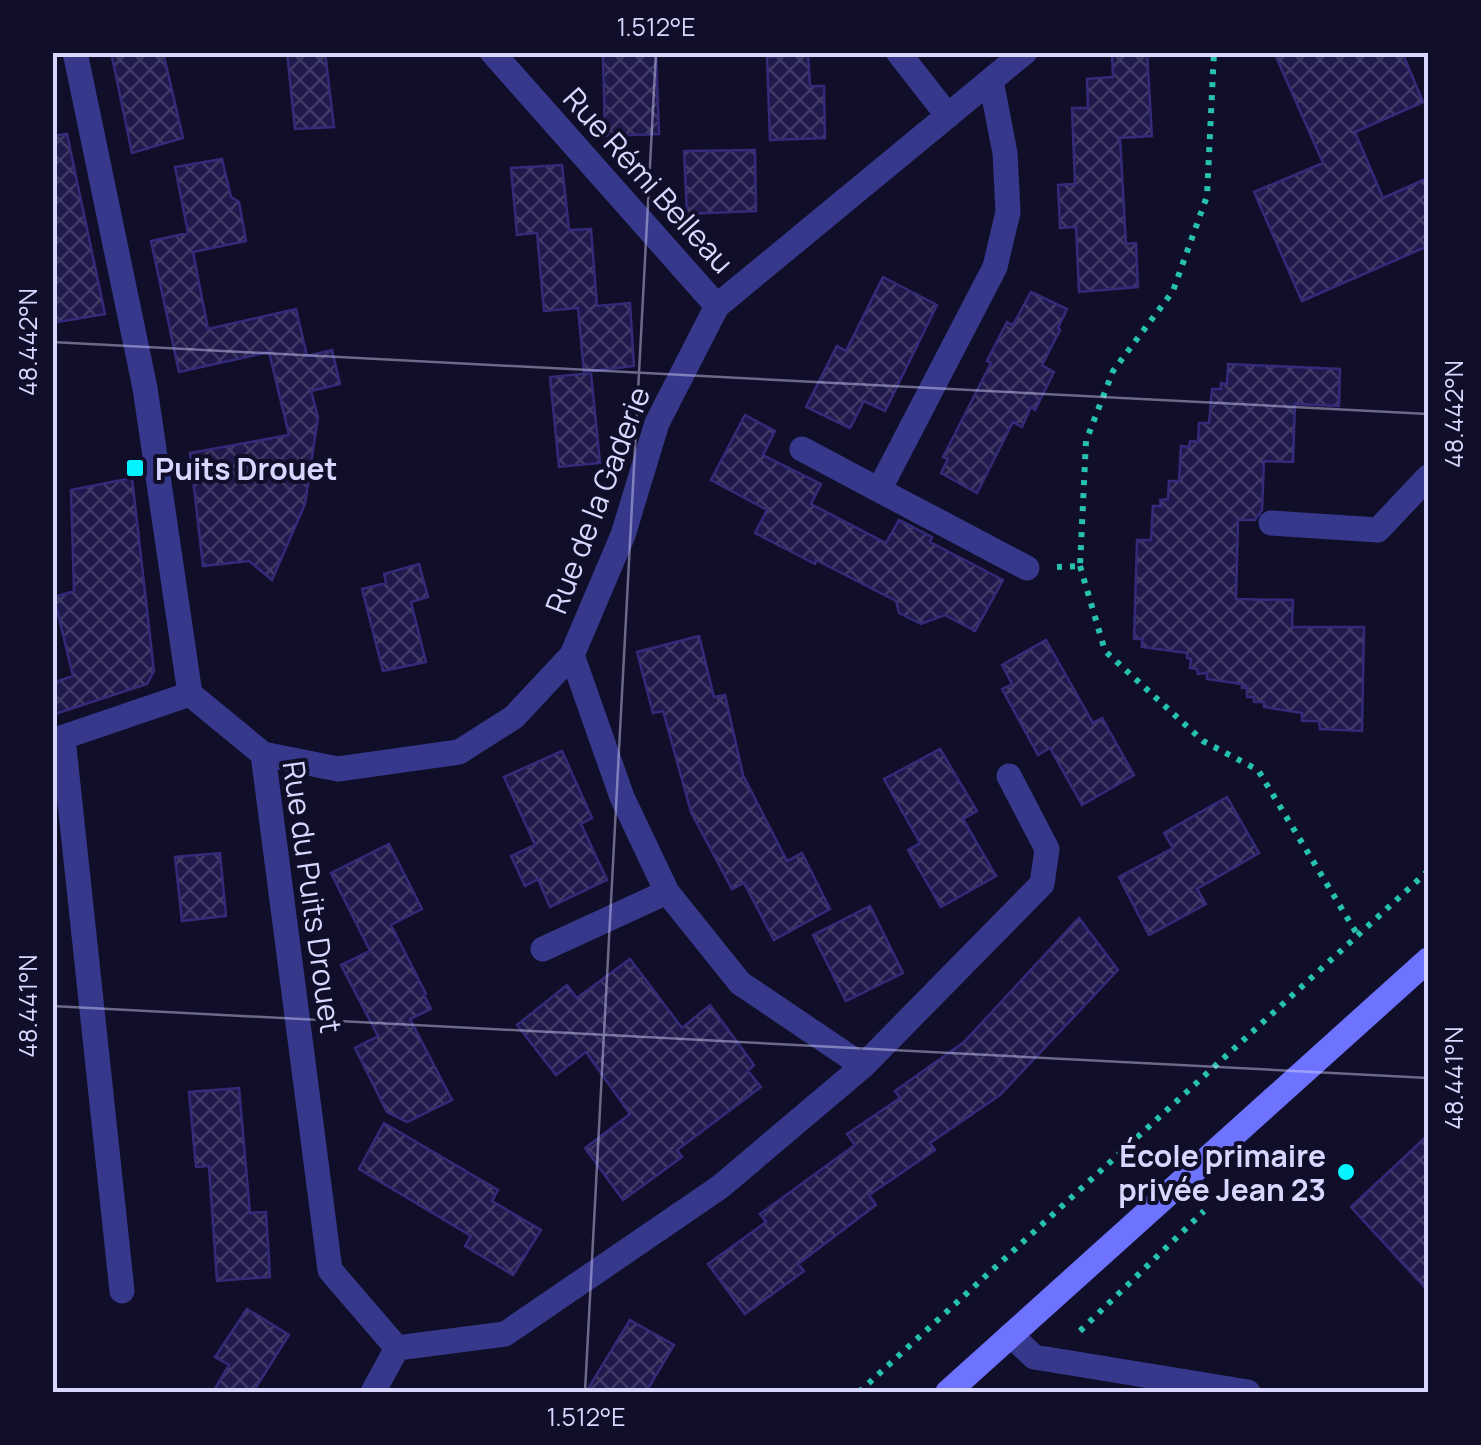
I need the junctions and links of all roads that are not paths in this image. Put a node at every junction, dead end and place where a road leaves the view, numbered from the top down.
1 (76, 52) edge
2 (492, 52) edge
3 (898, 52) edge
4 (1024, 52) edge
5 (991, 81) junction
6 (948, 116) junction
7 (717, 306) junction
8 (802, 449) dead end
9 (1428, 477) edge
10 (880, 490) junction
11 (1272, 523) dead end
12 (1027, 568) road end
13 (572, 656) junction
14 (190, 694) junction
15 (58, 739) edge
16 (263, 754) junction
17 (1009, 776) dead end
18 (666, 892) junction
19 (543, 949) dead end
20 (1428, 960) edge
21 (863, 1066) junction
22 (122, 1292) dead end
23 (1012, 1335) junction
24 (397, 1348) junction
25 (373, 1392) edge
26 (948, 1392) edge
27 (1248, 1392) edge

1 - 14 street
2 - 7 street, Rue Rémi Belleau
3 - 6 street
4 - 5 street, Rue de la Gaderie
5 - 6 street, Rue de la Gaderie
5 - 10 street
6 - 7 street, Rue de la Gaderie
7 - 13 street, Rue de la Gaderie
8 - 10 street
9 - 11 street
10 - 12 street
13 - 16 street, Rue de la Gaderie
13 - 18 street
14 - 15 street
14 - 16 street, Rue du Puits Drouet
15 - 22 street
16 - 24 street, Rue du Puits Drouet
17 - 21 street
18 - 19 street
18 - 21 street
20 - 23 main road
21 - 24 street
23 - 26 main road
23 - 27 street
24 - 25 street

